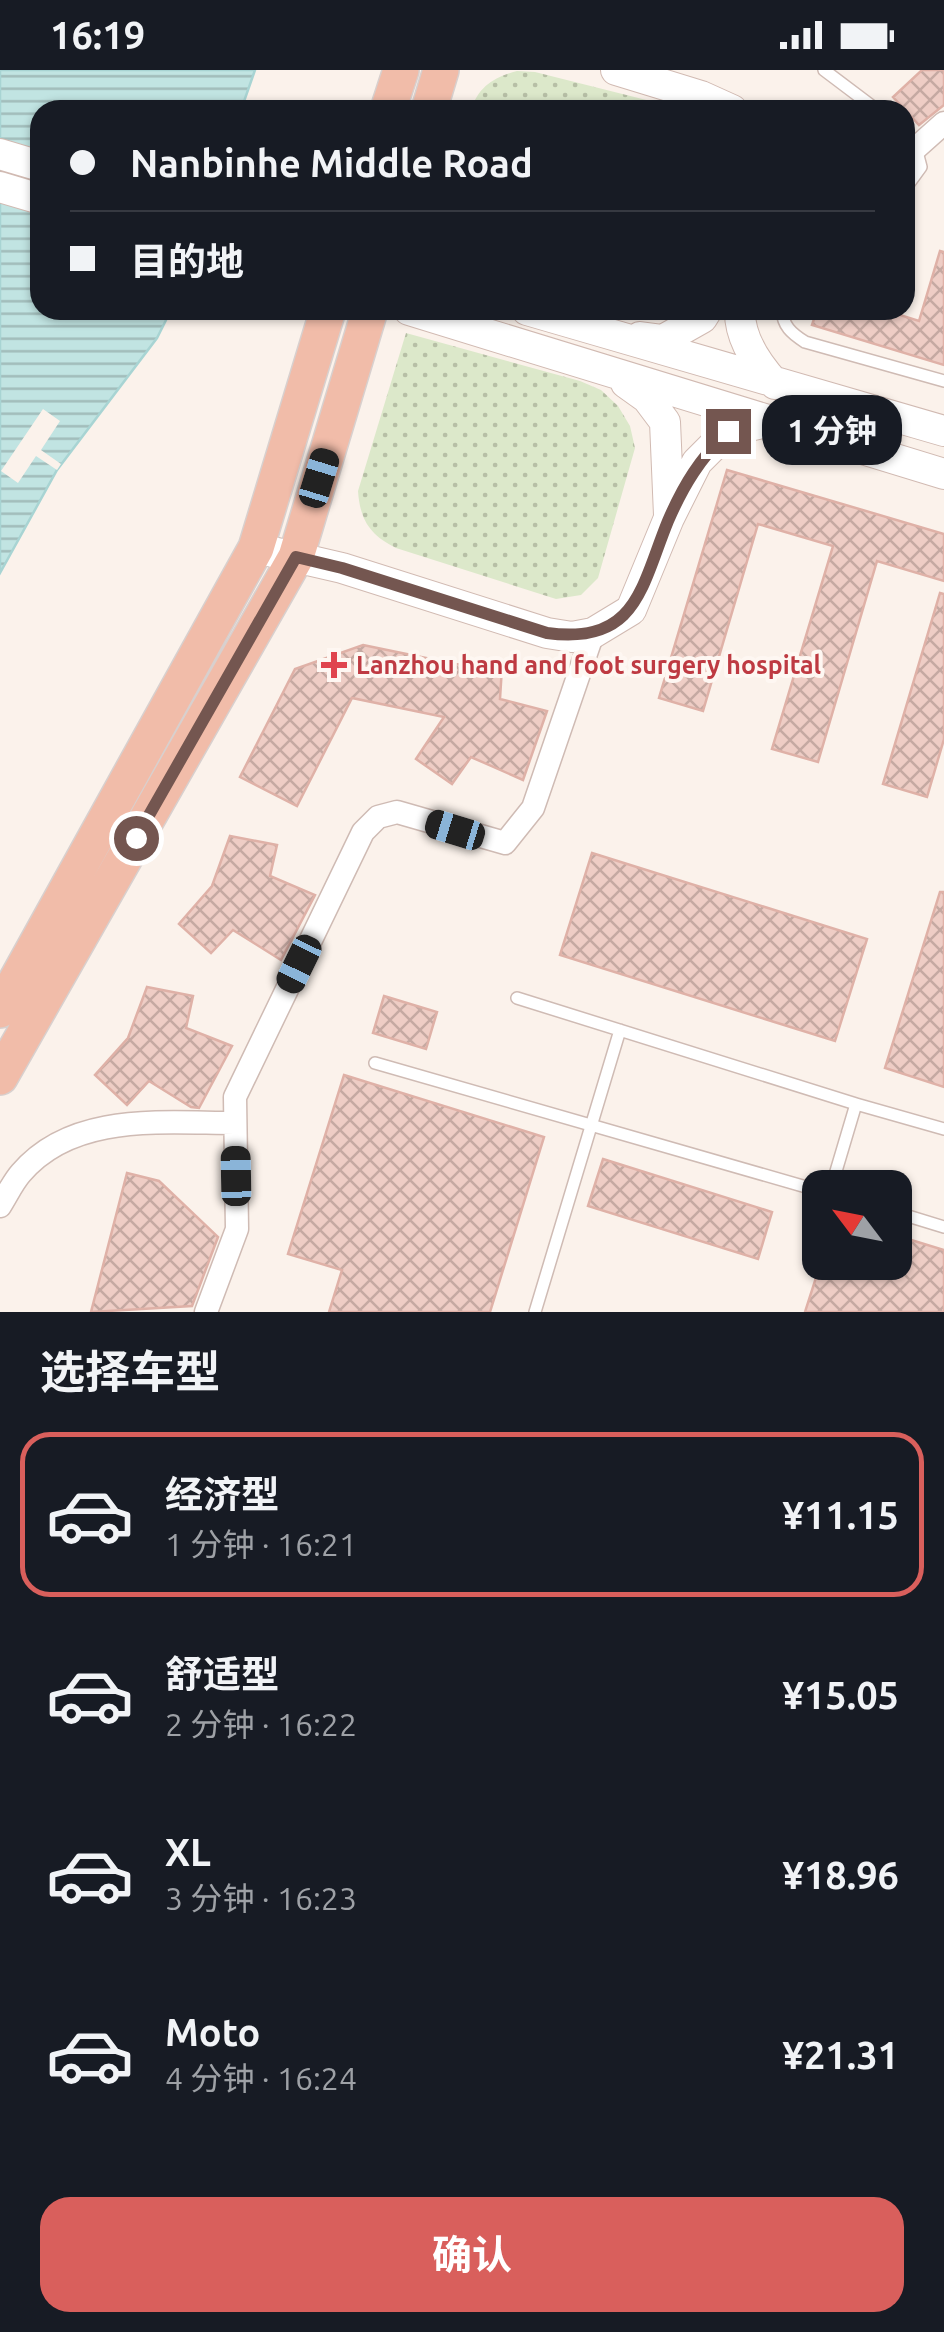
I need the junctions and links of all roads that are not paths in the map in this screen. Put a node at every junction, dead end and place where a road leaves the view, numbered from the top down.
1 (400, 70) edge
2 (442, 70) edge
3 (616, 70) edge
4 (824, 70) edge
5 (391, 100) edge
6 (433, 100) edge
7 (710, 100) edge
8 (864, 100) edge
9 (944, 123) edge
10 (915, 139) edge
11 (0, 154) edge
12 (915, 154) edge
13 (30, 163) edge
14 (915, 176) edge
15 (0, 186) edge
16 (30, 196) edge
17 (325, 320) edge
18 (367, 320) edge
19 (443, 320) edge
20 (565, 320) edge
21 (698, 320) edge
22 (739, 320) edge
23 (784, 320) edge
24 (607, 331) junction
25 (611, 373) junction
26 (944, 381) edge
27 (775, 384) junction
28 (766, 422) junction
29 (944, 430) edge
30 (944, 474) edge
31 (669, 518) junction
32 (256, 548) junction
33 (296, 557) junction
34 (592, 633) junction
35 (517, 998) dead end
36 (0, 1010) edge
37 (620, 1030) junction
38 (376, 1062) dead end
39 (0, 1076) edge
40 (856, 1104) junction
41 (235, 1123) junction
42 (592, 1125) junction
43 (944, 1129) edge
44 (837, 1170) edge
45 (802, 1186) edge
46 (0, 1206) edge
47 (912, 1217) edge
48 (944, 1227) edge
49 (206, 1312) edge
50 (535, 1312) edge

1 - 5 highway
2 - 6 highway
3 - 7 main road
4 - 8 lane
9 - 10 street
11 - 13 main road
12 - 14 lane
15 - 16 main road
17 - 32 highway
18 - 33 highway
19 - 25 main road
20 - 24 main road
21 - 24 main road
22 - 27 main road
23 - 26 lane
24 - 27 main road
25 - 28 main road
25 - 31 main road
27 - 29 main road
28 - 30 main road
28 - 31 main road
31 - 34 main road
32 - 33 main road
32 - 36 highway
33 - 34 main road
33 - 39 highway
34 - 41 street
35 - 37 lane
37 - 40 lane
37 - 42 lane
38 - 42 lane
40 - 43 lane
40 - 44 lane
41 - 46 street
41 - 49 street
42 - 45 lane
42 - 50 lane
47 - 48 lane

